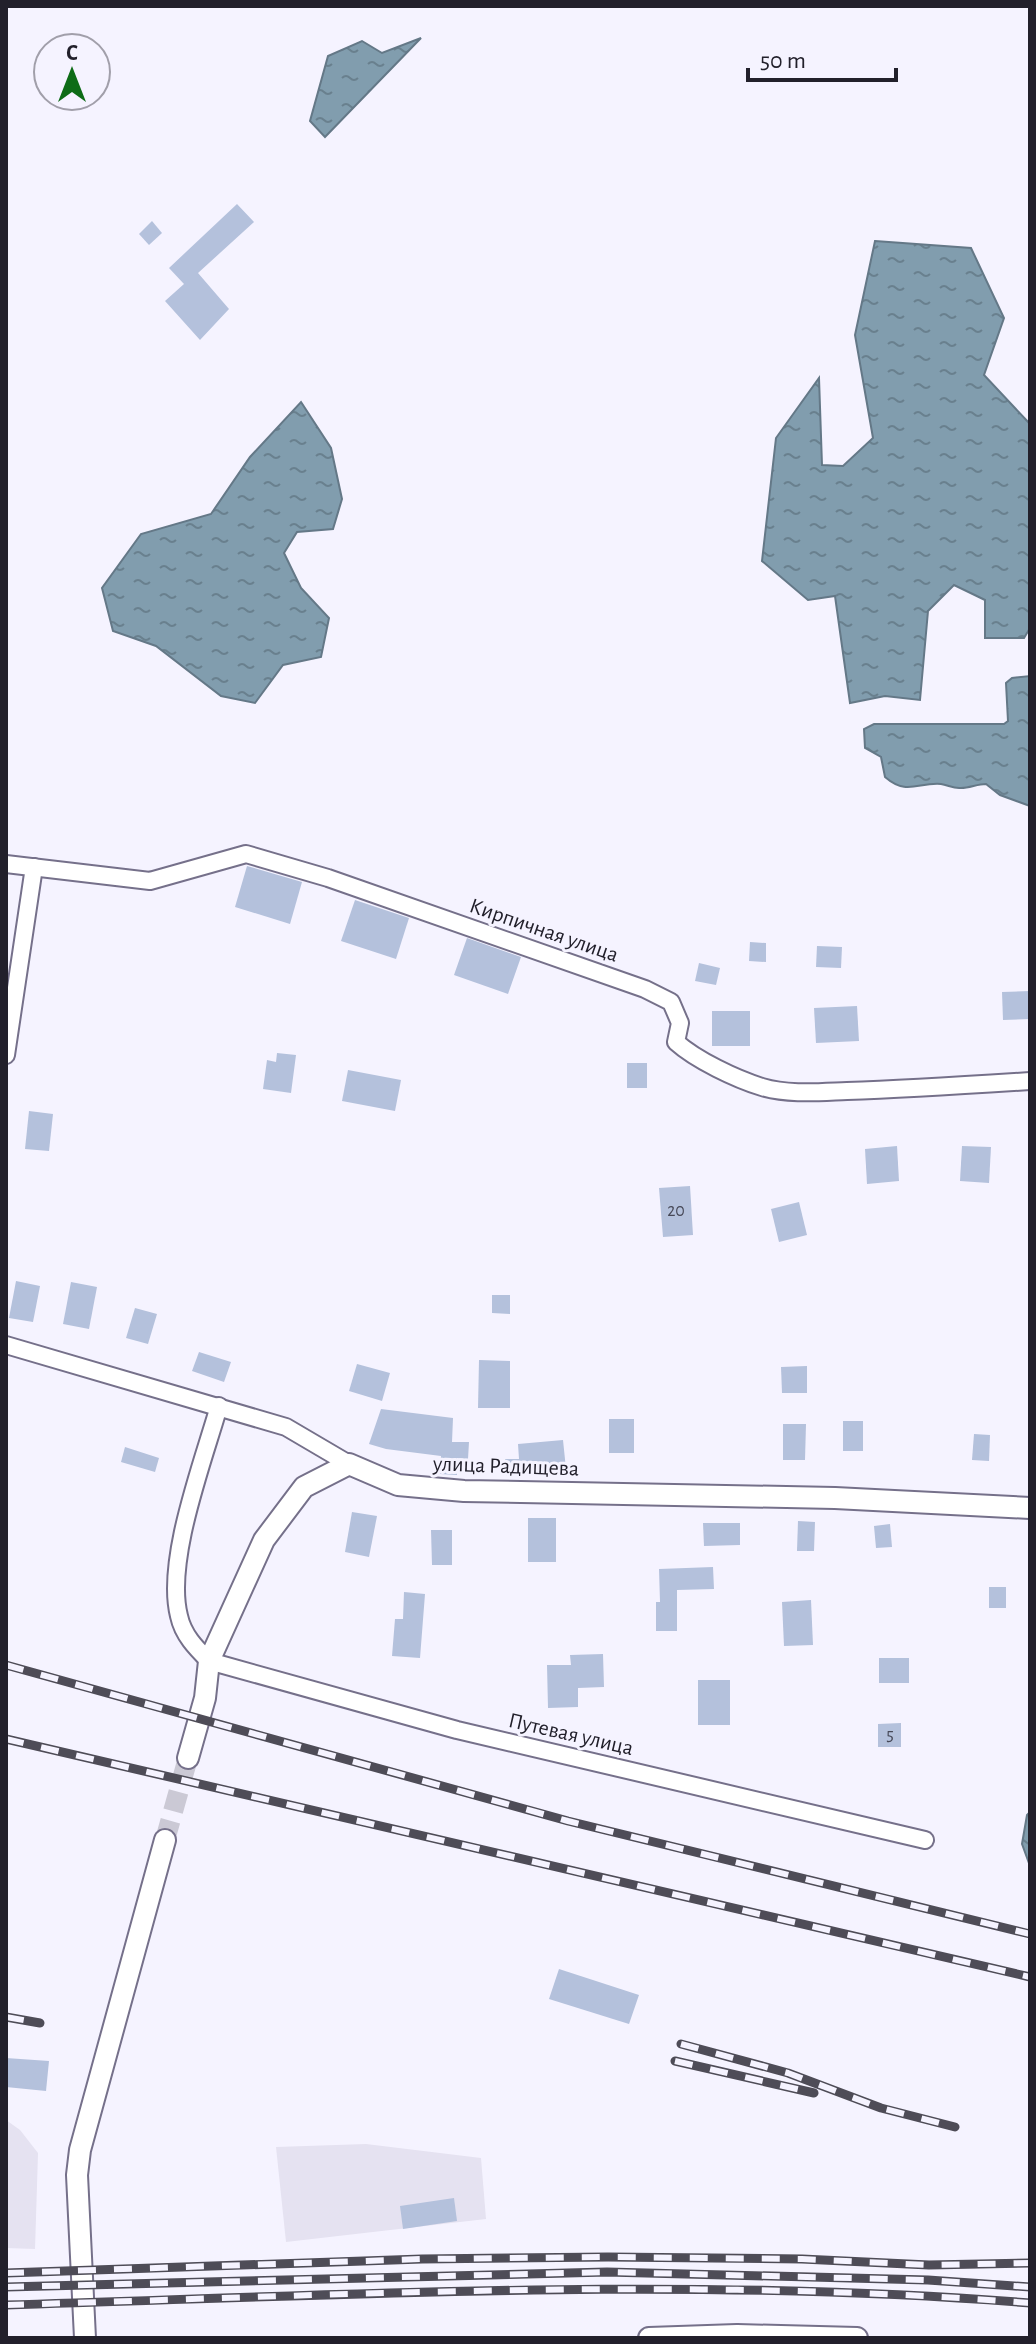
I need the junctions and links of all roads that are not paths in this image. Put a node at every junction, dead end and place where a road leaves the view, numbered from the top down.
1 (6, 864) edge
2 (34, 867) junction
3 (6, 1055) edge
4 (1030, 1081) edge
5 (6, 1345) edge
6 (219, 1406) junction
7 (349, 1464) junction
8 (1030, 1508) edge
9 (209, 1661) junction
10 (188, 1758) tunnel mouth
11 (165, 1840) tunnel mouth
12 (925, 1840) dead end
13 (85, 2338) edge
14 (649, 2338) edge
15 (857, 2338) edge

1 - 2 street, Кирпичная улица
2 - 3 street
2 - 4 street, Кирпичная улица
5 - 6 street, улица Радищева
6 - 7 street, улица Радищева
6 - 9 street
7 - 8 street, улица Радищева
7 - 9 street
9 - 10 street
9 - 12 street, Путевая улица
11 - 13 street
14 - 15 street

